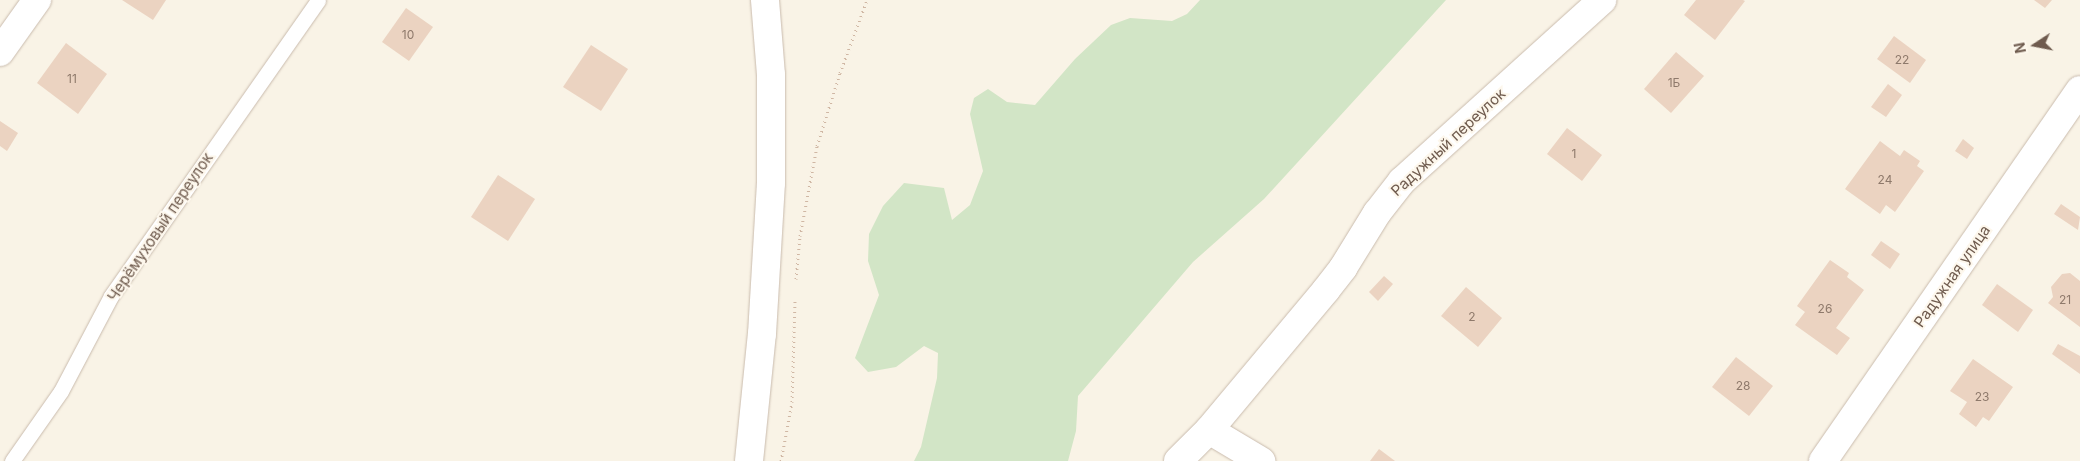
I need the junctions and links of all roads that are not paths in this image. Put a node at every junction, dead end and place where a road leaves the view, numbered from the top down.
1 (37, 0) edge
2 (318, 0) edge
3 (765, 0) edge
4 (1602, 0) edge
5 (0, 52) edge
6 (2080, 90) edge
7 (1209, 430) junction
8 (12, 461) edge
9 (749, 461) edge
10 (1178, 461) edge
11 (1261, 461) edge
12 (1823, 461) edge

1 - 5 street
2 - 8 lane, Черёмуховый переулок
3 - 9 street
4 - 7 street, Радужный переулок
6 - 12 street, Радужная улица
7 - 10 street, Радужный переулок
7 - 11 street

